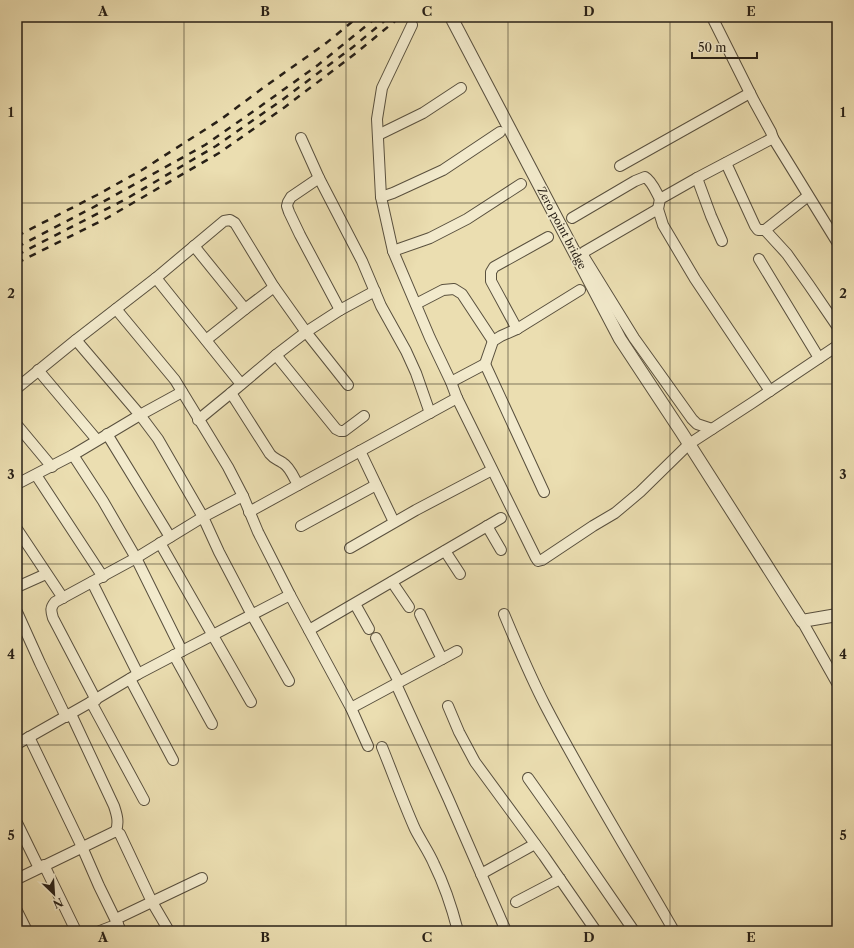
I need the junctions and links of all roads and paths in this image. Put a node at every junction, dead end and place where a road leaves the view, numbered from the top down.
1 (451, 17) edge
2 (712, 17) edge
3 (412, 25) dead end
4 (461, 88) dead end
5 (750, 93) junction
6 (500, 132) dead end
7 (378, 135) junction
8 (301, 138) dead end
9 (772, 138) junction
10 (726, 163) junction
11 (620, 166) dead end
12 (319, 178) junction
13 (696, 178) junction
14 (521, 184) dead end
15 (808, 196) junction
16 (381, 197) junction
17 (660, 199) junction
18 (658, 209) junction
19 (572, 218) dead end
20 (765, 230) junction
21 (548, 236) dead end
22 (722, 241) dead end
23 (837, 242) edge
24 (194, 246) junction
25 (393, 251) junction
26 (759, 259) dead end
27 (156, 278) junction
28 (274, 287) junction
29 (580, 290) dead end
30 (375, 291) junction
31 (416, 304) junction
32 (116, 309) junction
33 (245, 309) junction
34 (340, 310) junction
35 (837, 326) edge
36 (517, 328) junction
37 (306, 332) junction
38 (76, 340) junction
39 (206, 340) junction
40 (493, 341) junction
41 (837, 346) edge
42 (276, 355) junction
43 (819, 358) junction
44 (485, 364) junction
45 (38, 370) junction
46 (451, 382) junction
47 (241, 384) junction
48 (348, 385) dead end
49 (17, 388) edge
50 (770, 391) junction
51 (182, 392) junction
52 (231, 393) junction
53 (458, 398) junction
54 (430, 413) junction
55 (140, 415) junction
56 (364, 416) dead end
57 (198, 420) junction
58 (17, 425) edge
59 (712, 429) junction
60 (107, 434) junction
61 (96, 440) junction
62 (689, 444) junction
63 (360, 451) junction
64 (73, 455) junction
65 (52, 467) junction
66 (492, 470) junction
67 (36, 475) junction
68 (17, 484) edge
69 (298, 485) junction
70 (376, 485) junction
71 (544, 492) dead end
72 (243, 496) junction
73 (249, 512) junction
74 (203, 517) junction
75 (501, 518) dead end
76 (394, 522) junction
77 (302, 526) dead end
78 (487, 526) junction
79 (17, 529) edge
80 (170, 537) junction
81 (160, 543) junction
82 (350, 548) dead end
83 (501, 550) dead end
84 (445, 551) junction
85 (136, 558) junction
86 (46, 574) junction
87 (460, 574) dead end
88 (103, 577) junction
89 (92, 582) junction
90 (392, 582) junction
91 (17, 587) edge
92 (290, 595) junction
93 (63, 598) junction
94 (355, 604) junction
95 (409, 607) dead end
96 (17, 612) edge
97 (420, 614) dead end
98 (504, 614) dead end
99 (252, 615) junction
100 (837, 615) edge
101 (802, 622) junction
102 (369, 629) dead end
103 (309, 630) junction
104 (213, 635) junction
105 (376, 638) dead end
106 (457, 651) dead end
107 (178, 653) junction
108 (442, 659) junction
109 (134, 676) junction
110 (289, 681) dead end
111 (398, 683) junction
112 (837, 683) edge
113 (94, 701) junction
114 (251, 702) dead end
115 (448, 706) dead end
116 (351, 708) junction
117 (68, 715) junction
118 (212, 724) dead end
119 (29, 737) junction
120 (17, 744) edge
121 (368, 746) dead end
122 (382, 746) dead end
123 (173, 760) dead end
124 (528, 778) dead end
125 (144, 800) dead end
126 (17, 823) edge
127 (116, 831) junction
128 (536, 844) junction
129 (82, 847) junction
130 (42, 866) junction
131 (481, 874) junction
132 (202, 878) dead end
133 (17, 879) edge
134 (560, 879) junction
135 (152, 902) junction
136 (516, 902) dead end
137 (17, 911) edge
138 (118, 925) edge
139 (592, 930) edge
140 (27, 931) edge
141 (76, 931) edge
142 (100, 931) edge
143 (169, 931) edge
144 (458, 931) edge
145 (506, 931) edge
146 (634, 931) edge
147 (674, 931) edge

1 - 62 street, Zero point bridge
2 - 5 street
3 - 7 street
4 - 7 street
5 - 9 street
5 - 11 street
6 - 16 street
7 - 16 street
8 - 12 street
9 - 10 street
9 - 15 street
10 - 13 street
10 - 20 street
12 - 30 street
12 - 34 street
13 - 17 street
13 - 22 street
14 - 25 street
15 - 20 street
15 - 23 street
16 - 25 street
17 - 18 street
17 - 19 street
18 - 50 street
18 - 59 street
20 - 35 street
21 - 36 street
24 - 27 street
24 - 28 street
24 - 33 street
25 - 31 street
26 - 43 street
27 - 32 street
27 - 39 street
28 - 33 street
28 - 37 street
29 - 36 street
30 - 34 street
30 - 54 street
31 - 40 street
31 - 46 street
32 - 38 street
32 - 51 street
33 - 39 street
34 - 37 street
36 - 40 street
37 - 42 street
37 - 48 street
38 - 45 street
38 - 55 street
39 - 47 street
40 - 44 street
41 - 43 street
42 - 47 street
42 - 56 street
43 - 50 street
44 - 46 street
44 - 71 street
45 - 49 street
45 - 61 street
46 - 53 street
47 - 52 street
50 - 59 street
51 - 55 street
51 - 57 street
52 - 57 street
52 - 69 street
53 - 54 street
53 - 66 street
54 - 63 street
55 - 60 street
55 - 74 street
57 - 72 street
58 - 65 street
59 - 62 street
60 - 61 street
60 - 80 street
61 - 64 street
62 - 66 street
62 - 101 street, Zero point bridge
63 - 69 street
63 - 70 street
64 - 65 street
64 - 85 street
65 - 67 street
66 - 76 street
67 - 68 street
67 - 88 street
69 - 73 street
70 - 76 street
70 - 77 street
72 - 73 street
72 - 74 street
73 - 92 street
74 - 80 street
74 - 99 street
75 - 78 street
76 - 82 street
78 - 83 street
78 - 84 street
79 - 86 street
80 - 81 street
81 - 85 street
81 - 104 street
84 - 87 street
84 - 90 street
85 - 88 street
85 - 107 street
86 - 91 street
86 - 93 street
88 - 89 street
89 - 93 street
89 - 109 street
90 - 94 street
90 - 95 street
92 - 99 street
92 - 103 street
93 - 113 street
94 - 102 street
94 - 103 street
96 - 117 street
97 - 108 street
98 - 147 street
99 - 104 street
99 - 110 street
100 - 101 street
101 - 112 street
103 - 116 street
104 - 107 street
104 - 114 street
105 - 111 street
106 - 108 street
107 - 109 street
107 - 118 street
108 - 111 street
109 - 113 street
109 - 123 street
111 - 116 street
111 - 131 street
113 - 117 street
113 - 125 street
115 - 128 street
116 - 121 street
117 - 119 street
117 - 127 street
119 - 120 street
119 - 129 street
122 - 144 street
124 - 146 street
126 - 130 street
127 - 129 street
127 - 135 street
128 - 131 street
128 - 134 street
129 - 130 street
129 - 138 street
130 - 133 street
130 - 141 street
131 - 145 street
132 - 135 street
134 - 136 street
134 - 139 street
135 - 138 street
135 - 143 street
137 - 140 street
138 - 142 street

